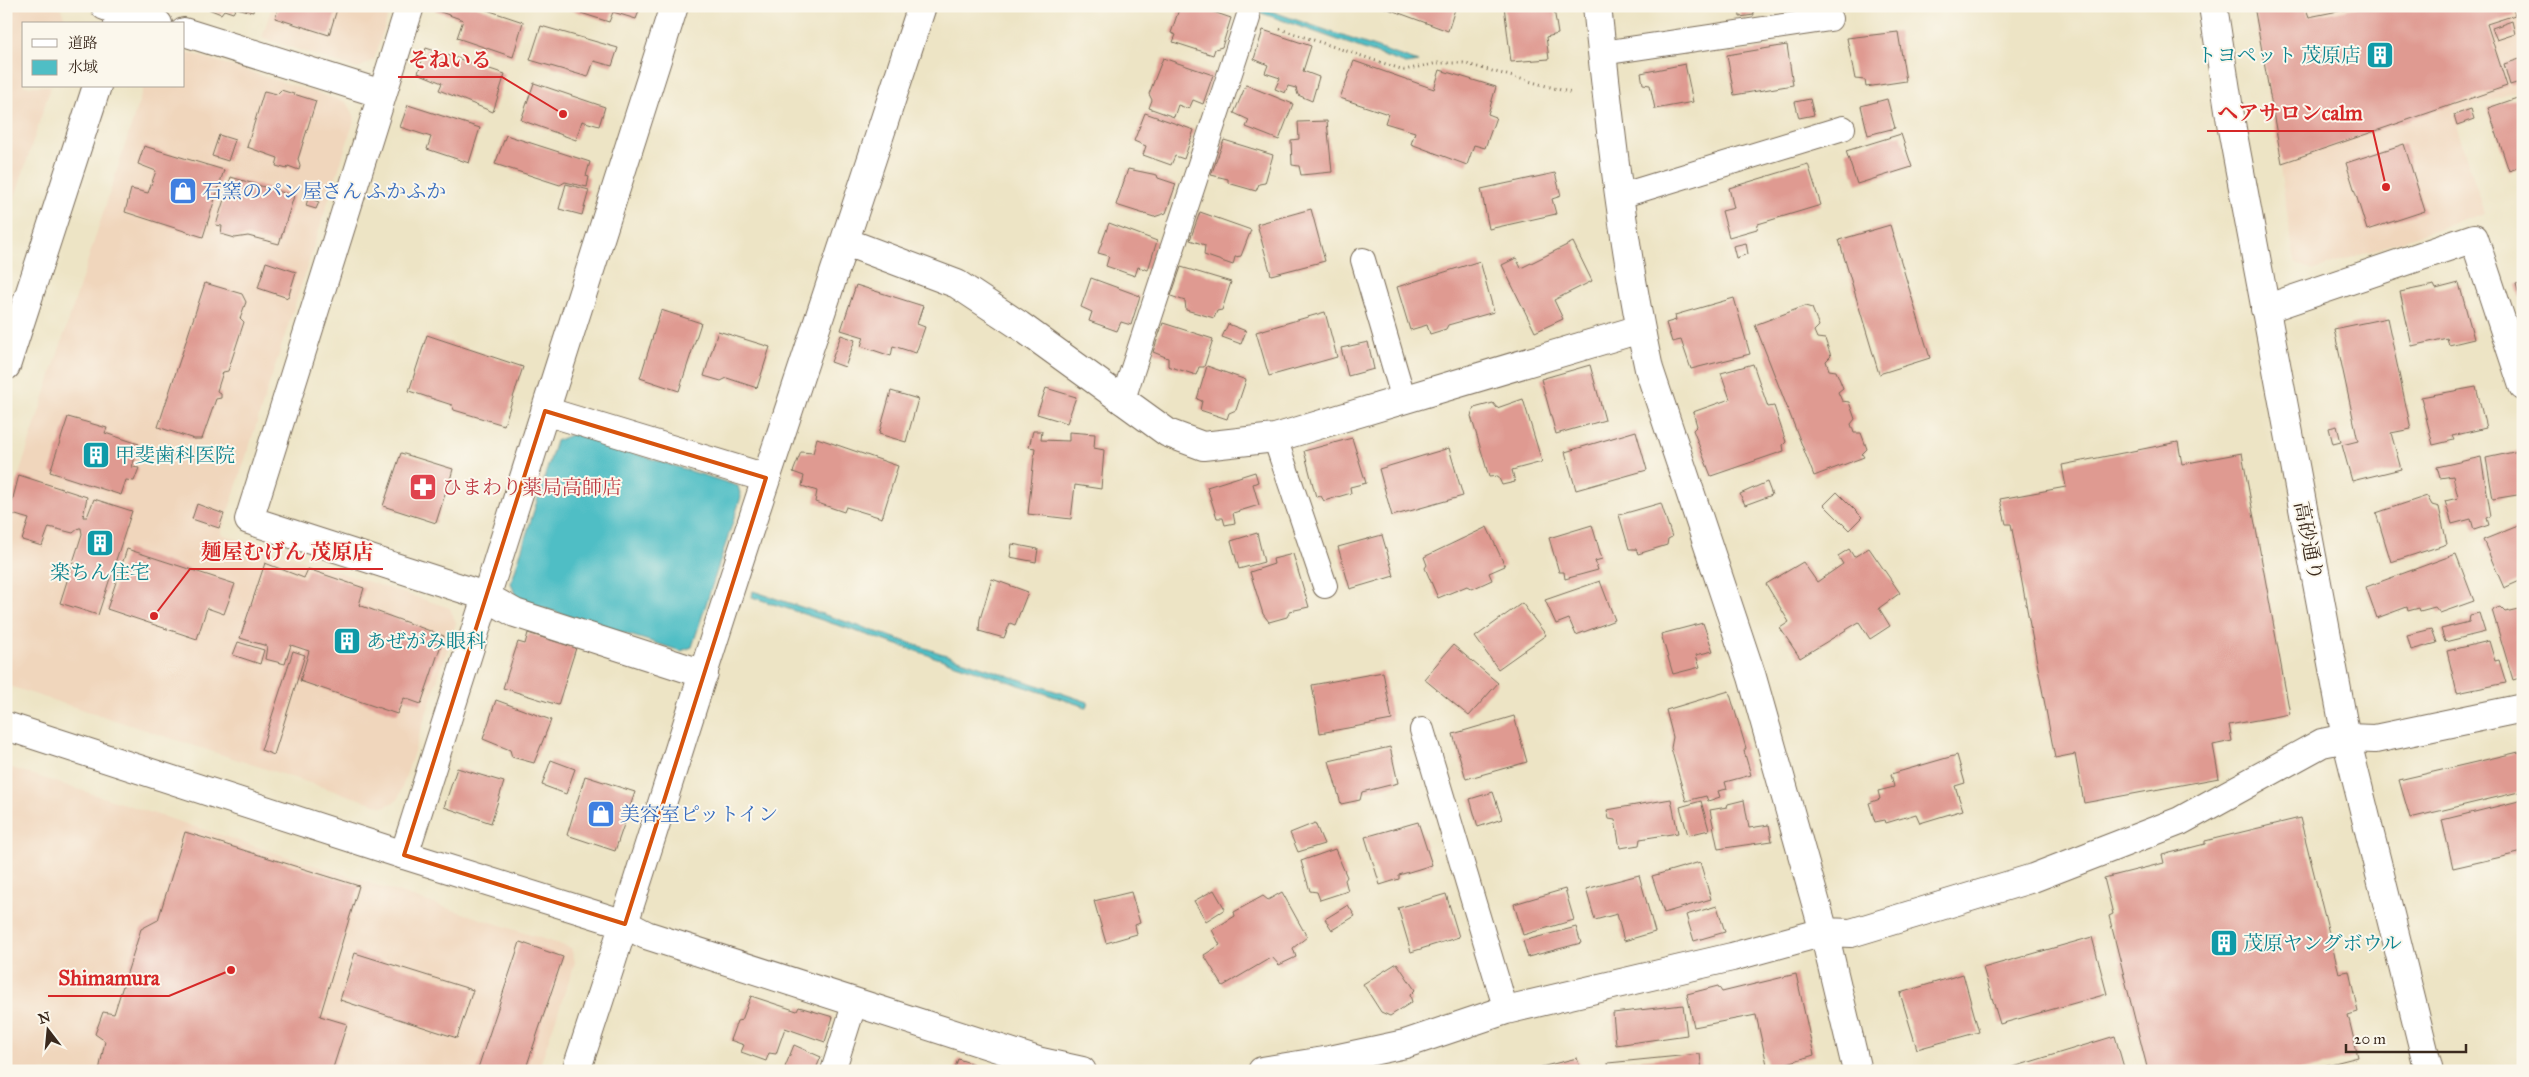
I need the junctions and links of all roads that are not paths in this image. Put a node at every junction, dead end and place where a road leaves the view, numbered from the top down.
1 (410, 6) edge
2 (674, 6) edge
3 (922, 6) edge
4 (1597, 6) edge
5 (2213, 6) edge
6 (117, 12) edge
7 (1248, 18) road end
8 (1830, 19) dead end
9 (151, 22) edge
10 (185, 32) edge
11 (1602, 53) junction
12 (96, 88) edge
13 (382, 94) junction
14 (1843, 128) dead end
15 (1620, 196) junction
16 (846, 242) junction
17 (1363, 260) dead end
18 (2266, 309) junction
19 (1640, 329) junction
20 (6, 366) edge
21 (2523, 386) edge
22 (1404, 400) junction
23 (1122, 402) junction
24 (545, 410) junction
25 (1275, 438) junction
26 (766, 478) junction
27 (1325, 586) dead end
28 (485, 596) junction
29 (704, 674) junction
30 (2523, 708) edge
31 (6, 726) edge
32 (1422, 730) dead end
33 (2346, 738) junction
34 (404, 855) junction
35 (625, 924) junction
36 (1824, 932) junction
37 (855, 1002) junction
38 (1506, 1010) junction
39 (1040, 1066) edge
40 (1328, 1066) edge
41 (576, 1071) edge
42 (833, 1071) edge
43 (1082, 1071) edge
44 (1262, 1071) edge
45 (1857, 1071) edge
46 (2429, 1071) edge

1 - 13 street
2 - 24 street
3 - 16 street
4 - 11 street
5 - 18 street, 高砂通り
6 - 9 street
7 - 23 lane
8 - 11 lane
10 - 13 street
11 - 15 street
12 - 20 street
13 - 28 street
14 - 15 lane
15 - 19 street
16 - 23 street
16 - 26 street
17 - 22 lane
18 - 21 street
18 - 33 street, 高砂通り
19 - 22 street
19 - 36 street
22 - 25 street
23 - 25 street
24 - 26 street
24 - 28 street
25 - 27 lane
26 - 29 street
28 - 29 street
28 - 34 street
29 - 35 street
30 - 33 street
31 - 34 street
32 - 38 lane
33 - 36 street
33 - 46 street, 高砂通り
34 - 35 street
35 - 37 street
35 - 41 street
36 - 38 street
36 - 45 street
37 - 39 street
37 - 42 lane
38 - 40 street
39 - 43 street
40 - 44 street

